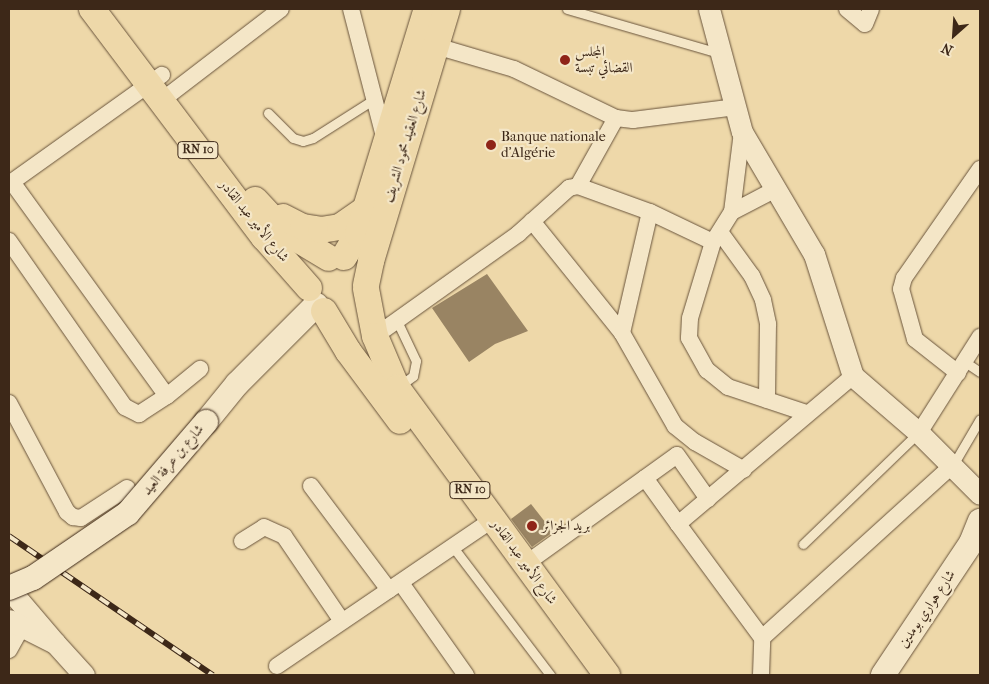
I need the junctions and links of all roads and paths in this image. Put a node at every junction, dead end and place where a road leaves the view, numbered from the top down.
1 (92, 9) edge
2 (112, 9) edge
3 (281, 9) edge
4 (351, 9) edge
5 (427, 9) edge
6 (447, 9) edge
7 (567, 9) edge
8 (709, 9) edge
9 (847, 9) edge
10 (871, 9) edge
11 (264, 14) edge
12 (436, 46) junction
13 (723, 54) junction
14 (161, 88) junction
15 (376, 98) junction
16 (736, 107) junction
17 (268, 113) dead end
18 (616, 118) junction
19 (742, 132) junction
20 (386, 148) junction
21 (980, 169) edge
22 (10, 183) edge
23 (578, 186) junction
24 (776, 189) junction
25 (257, 204) junction
26 (366, 209) junction
27 (650, 212) junction
28 (732, 212) junction
29 (532, 221) junction
30 (717, 237) junction
31 (9, 241) edge
32 (336, 258) junction
33 (366, 287) junction
34 (316, 301) junction
35 (396, 321) junction
36 (622, 333) junction
37 (376, 336) junction
38 (980, 337) edge
39 (961, 367) junction
40 (200, 369) dead end
41 (980, 372) edge
42 (853, 376) junction
43 (396, 388) junction
44 (167, 396) junction
45 (767, 400) junction
46 (9, 403) edge
47 (806, 413) junction
48 (980, 419) edge
49 (919, 433) junction
50 (694, 442) junction
51 (677, 455) junction
52 (953, 465) junction
53 (744, 470) junction
54 (645, 478) junction
55 (311, 486) dead end
56 (127, 488) dead end
57 (980, 494) edge
58 (708, 499) junction
59 (980, 503) edge
60 (980, 513) edge
61 (980, 521) edge
62 (486, 524) junction
63 (678, 524) junction
64 (976, 540) edge
65 (242, 541) dead end
66 (804, 544) dead end
67 (453, 548) junction
68 (524, 565) junction
69 (395, 587) junction
70 (9, 589) edge
71 (341, 620) junction
72 (16, 624) edge
73 (762, 638) junction
74 (55, 643) junction
75 (9, 650) edge
76 (277, 666) dead end
77 (461, 673) edge
78 (84, 675) edge
79 (550, 675) edge
80 (586, 675) edge
81 (607, 675) edge
82 (760, 675) edge
83 (882, 675) edge

1 - 14 main road, شارع الأمير عبد القادر / RN 10
2 - 14 main road, شارع الأمير عبد القادر / RN 10
3 - 11 street
4 - 15 street
5 - 20 main road, شارع العقيد محمود الشريف
6 - 12 main road, شارع العقيد محمود الشريف
7 - 13 lane
8 - 13 street
9 - 10 street
11 - 14 street
12 - 18 street
12 - 33 main road, شارع العقيد محمود الشريف
13 - 16 street
14 - 22 street
14 - 25 main road, شارع الأمير عبد القادر / RN 10
14 - 34 main road, شارع الأمير عبد القادر / RN 10
15 - 17 lane
15 - 20 street
16 - 18 street
16 - 19 street
18 - 23 street
19 - 24 street
19 - 28 street
20 - 26 main road, شارع العقيد محمود الشريف
21 - 39 street
22 - 44 street
23 - 27 street
23 - 29 street
24 - 28 street
24 - 42 street
25 - 26 main road
25 - 32 main road, شارع الأمير عبد القادر / RN 10
26 - 32 main road, شارع العقيد محمود الشريف
27 - 30 street
27 - 36 street
28 - 30 street
29 - 35 street
29 - 36 street
30 - 45 street
30 - 45 street
31 - 44 street
32 - 33 main road
32 - 34 main road
33 - 34 main road
33 - 37 main road, شارع الأمير عبد القادر / RN 10
34 - 62 main road, شارع الأمير عبد القادر / RN 10
34 - 70 main road, شارع بن عرفة العيد, bridge
35 - 37 street
35 - 43 lane
36 - 50 street
37 - 43 main road, شارع الأمير عبد القادر / RN 10
38 - 39 street
39 - 41 lane
39 - 49 street
40 - 44 street
42 - 47 street
42 - 49 street
43 - 62 main road, شارع الأمير عبد القادر / RN 10
45 - 47 street
46 - 56 street
47 - 53 street
48 - 52 lane
49 - 52 street
49 - 66 lane
50 - 51 street
50 - 53 street
51 - 54 street
51 - 58 street
52 - 57 street
52 - 73 street
53 - 58 street
54 - 63 street
54 - 68 street
55 - 69 street
58 - 63 street
59 - 60 main road
61 - 64 main road, شارع هواري بومدين
62 - 67 street
62 - 68 main road, شارع الأمير عبد القادر / RN 10
62 - 80 main road, شارع الأمير عبد القادر / RN 10
63 - 73 street
64 - 83 main road, شارع هواري بومدين
65 - 71 street
67 - 69 street
67 - 79 lane
68 - 81 main road, شارع الأمير عبد القادر / RN 10
69 - 71 street
69 - 77 street
70 - 74 street
71 - 76 street
72 - 74 street
72 - 75 street
73 - 82 street
74 - 78 street

